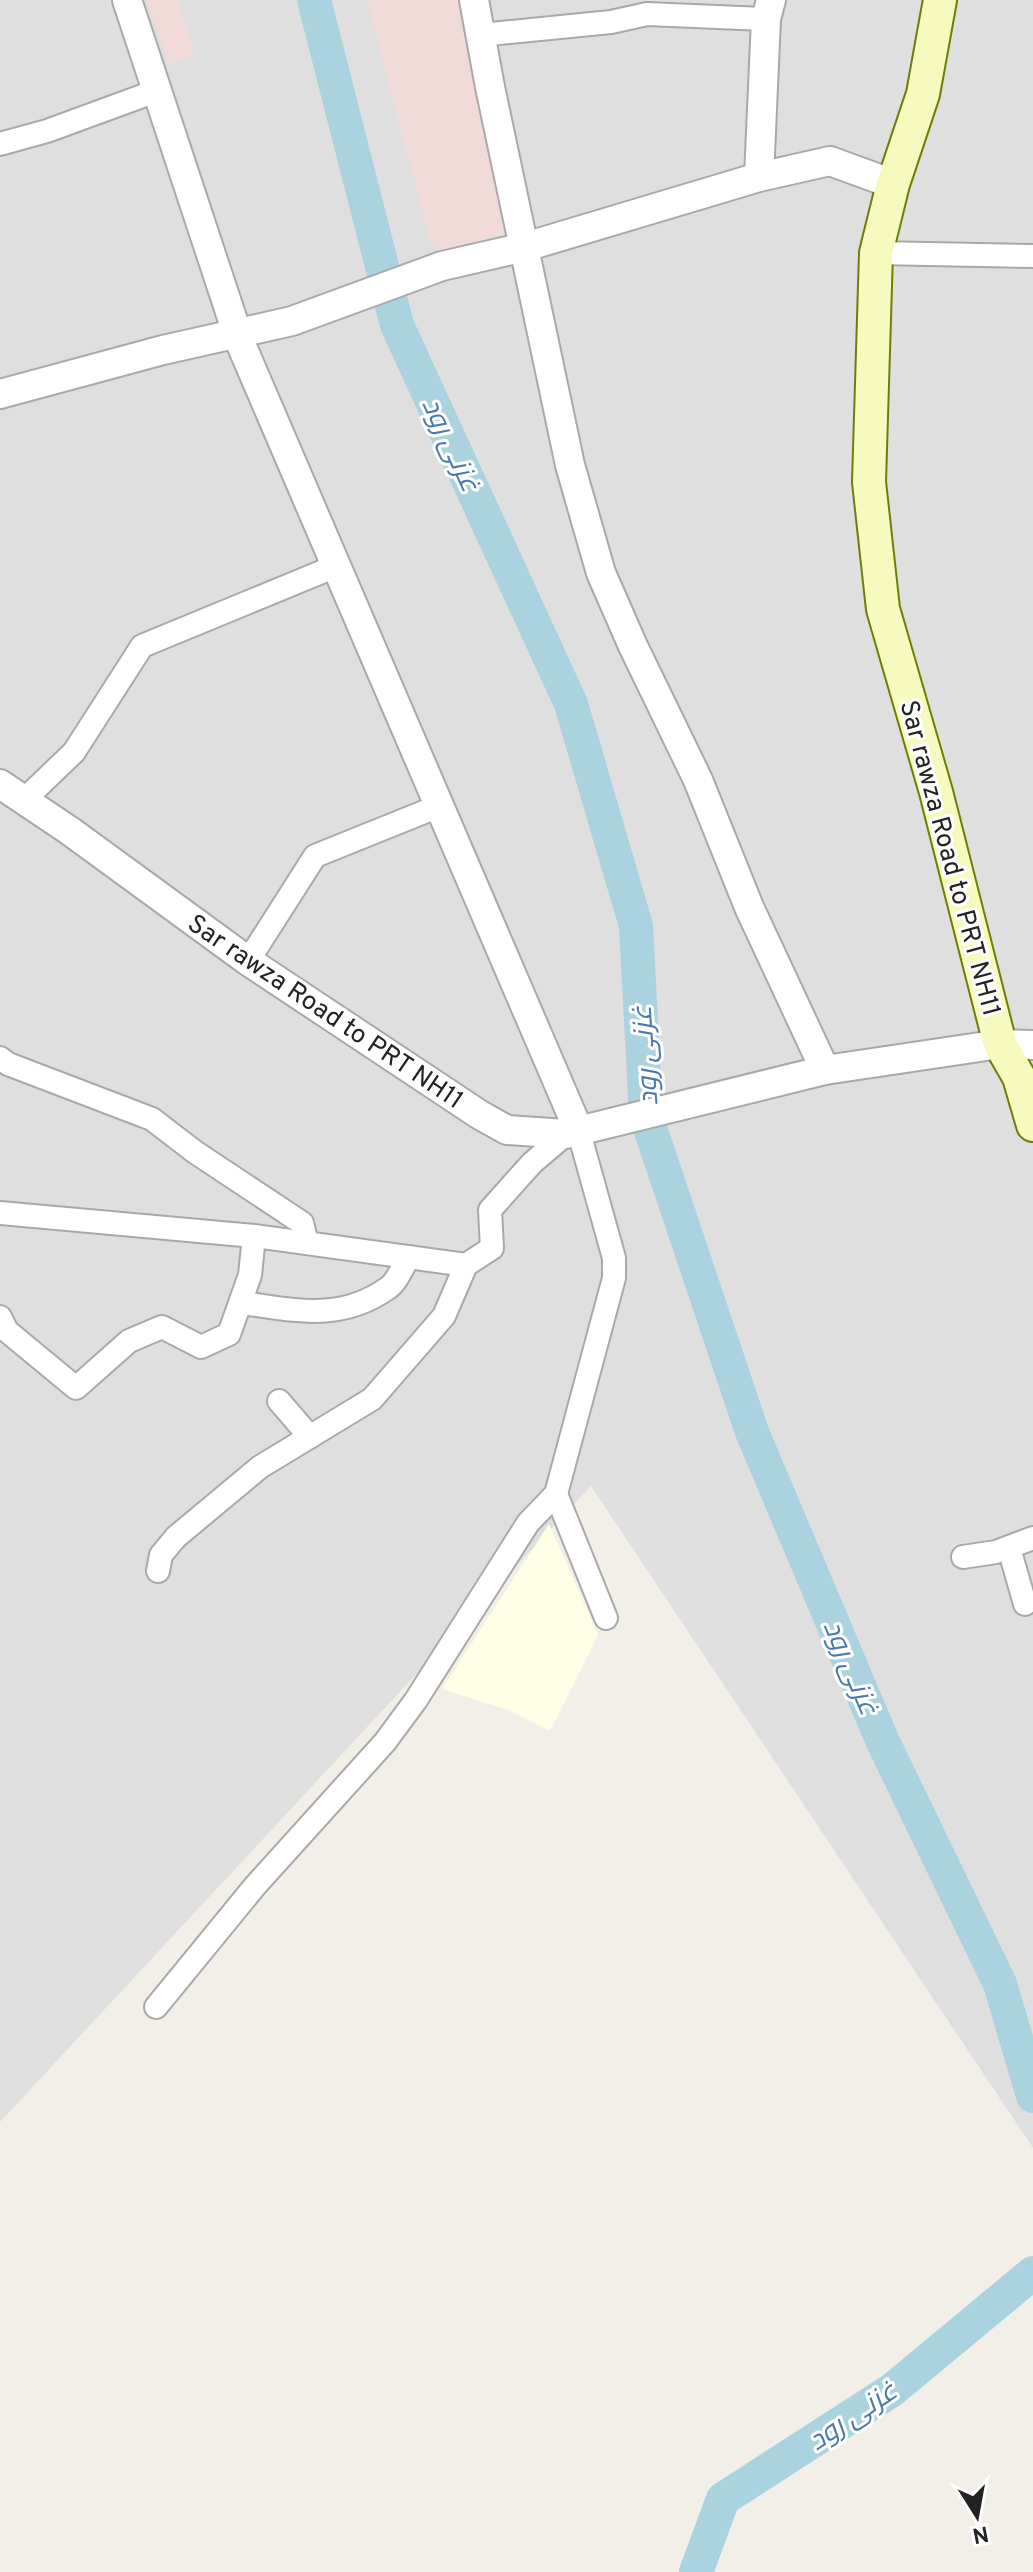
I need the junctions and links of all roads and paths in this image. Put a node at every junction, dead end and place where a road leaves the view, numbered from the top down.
1 (127, 0) edge
2 (474, 0) edge
3 (940, 0) edge
4 (768, 10) edge
5 (480, 35) junction
6 (156, 91) junction
7 (0, 144) edge
8 (759, 177) junction
9 (893, 184) junction
10 (525, 247) junction
11 (876, 253) junction
12 (1033, 256) edge
13 (237, 332) junction
14 (0, 394) edge
15 (336, 566) junction
16 (0, 784) edge
17 (24, 800) junction
18 (439, 806) junction
19 (248, 961) junction
20 (1000, 1044) junction
21 (1033, 1045) edge
22 (0, 1058) edge
23 (825, 1070) junction
24 (1033, 1125) edge
25 (580, 1129) junction
26 (0, 1213) edge
27 (254, 1236) junction
28 (307, 1243) junction
29 (409, 1257) junction
30 (466, 1265) junction
31 (242, 1303) junction
32 (0, 1317) edge
33 (279, 1401) dead end
34 (310, 1437) junction
35 (556, 1494) junction
36 (1033, 1538) edge
37 (1009, 1548) junction
38 (963, 1557) dead end
39 (158, 1571) dead end
40 (1025, 1604) dead end
41 (606, 1618) dead end
42 (156, 2007) dead end

1 - 6 street
2 - 5 street
3 - 9 main road, Sar rawza Road to PRT NH11
4 - 5 street
4 - 8 street
5 - 10 street
6 - 7 street
6 - 13 street
8 - 9 street
8 - 10 street
9 - 11 main road, Sar rawza Road to PRT NH11
10 - 13 street
10 - 23 street
11 - 12 street
11 - 20 main road, Sar rawza Road to PRT NH11
13 - 14 street
13 - 15 street
15 - 17 street
15 - 18 street
16 - 17 street, Sar rawza Road to PRT NH11
17 - 19 street, Sar rawza Road to PRT NH11
18 - 19 street
18 - 25 street
19 - 25 street, Sar rawza Road to PRT NH11
20 - 21 street
20 - 23 street, Sar rawza Road to PRT NH11
20 - 24 main road
22 - 28 street
23 - 25 street, Sar rawza Road to PRT NH11
25 - 30 street
25 - 35 street
26 - 27 street
27 - 28 street
27 - 31 street
28 - 29 street
29 - 30 street
29 - 31 street
30 - 34 street
31 - 32 street
33 - 34 street
34 - 39 street
35 - 41 street
35 - 42 street
36 - 37 street
37 - 38 street
37 - 40 street

